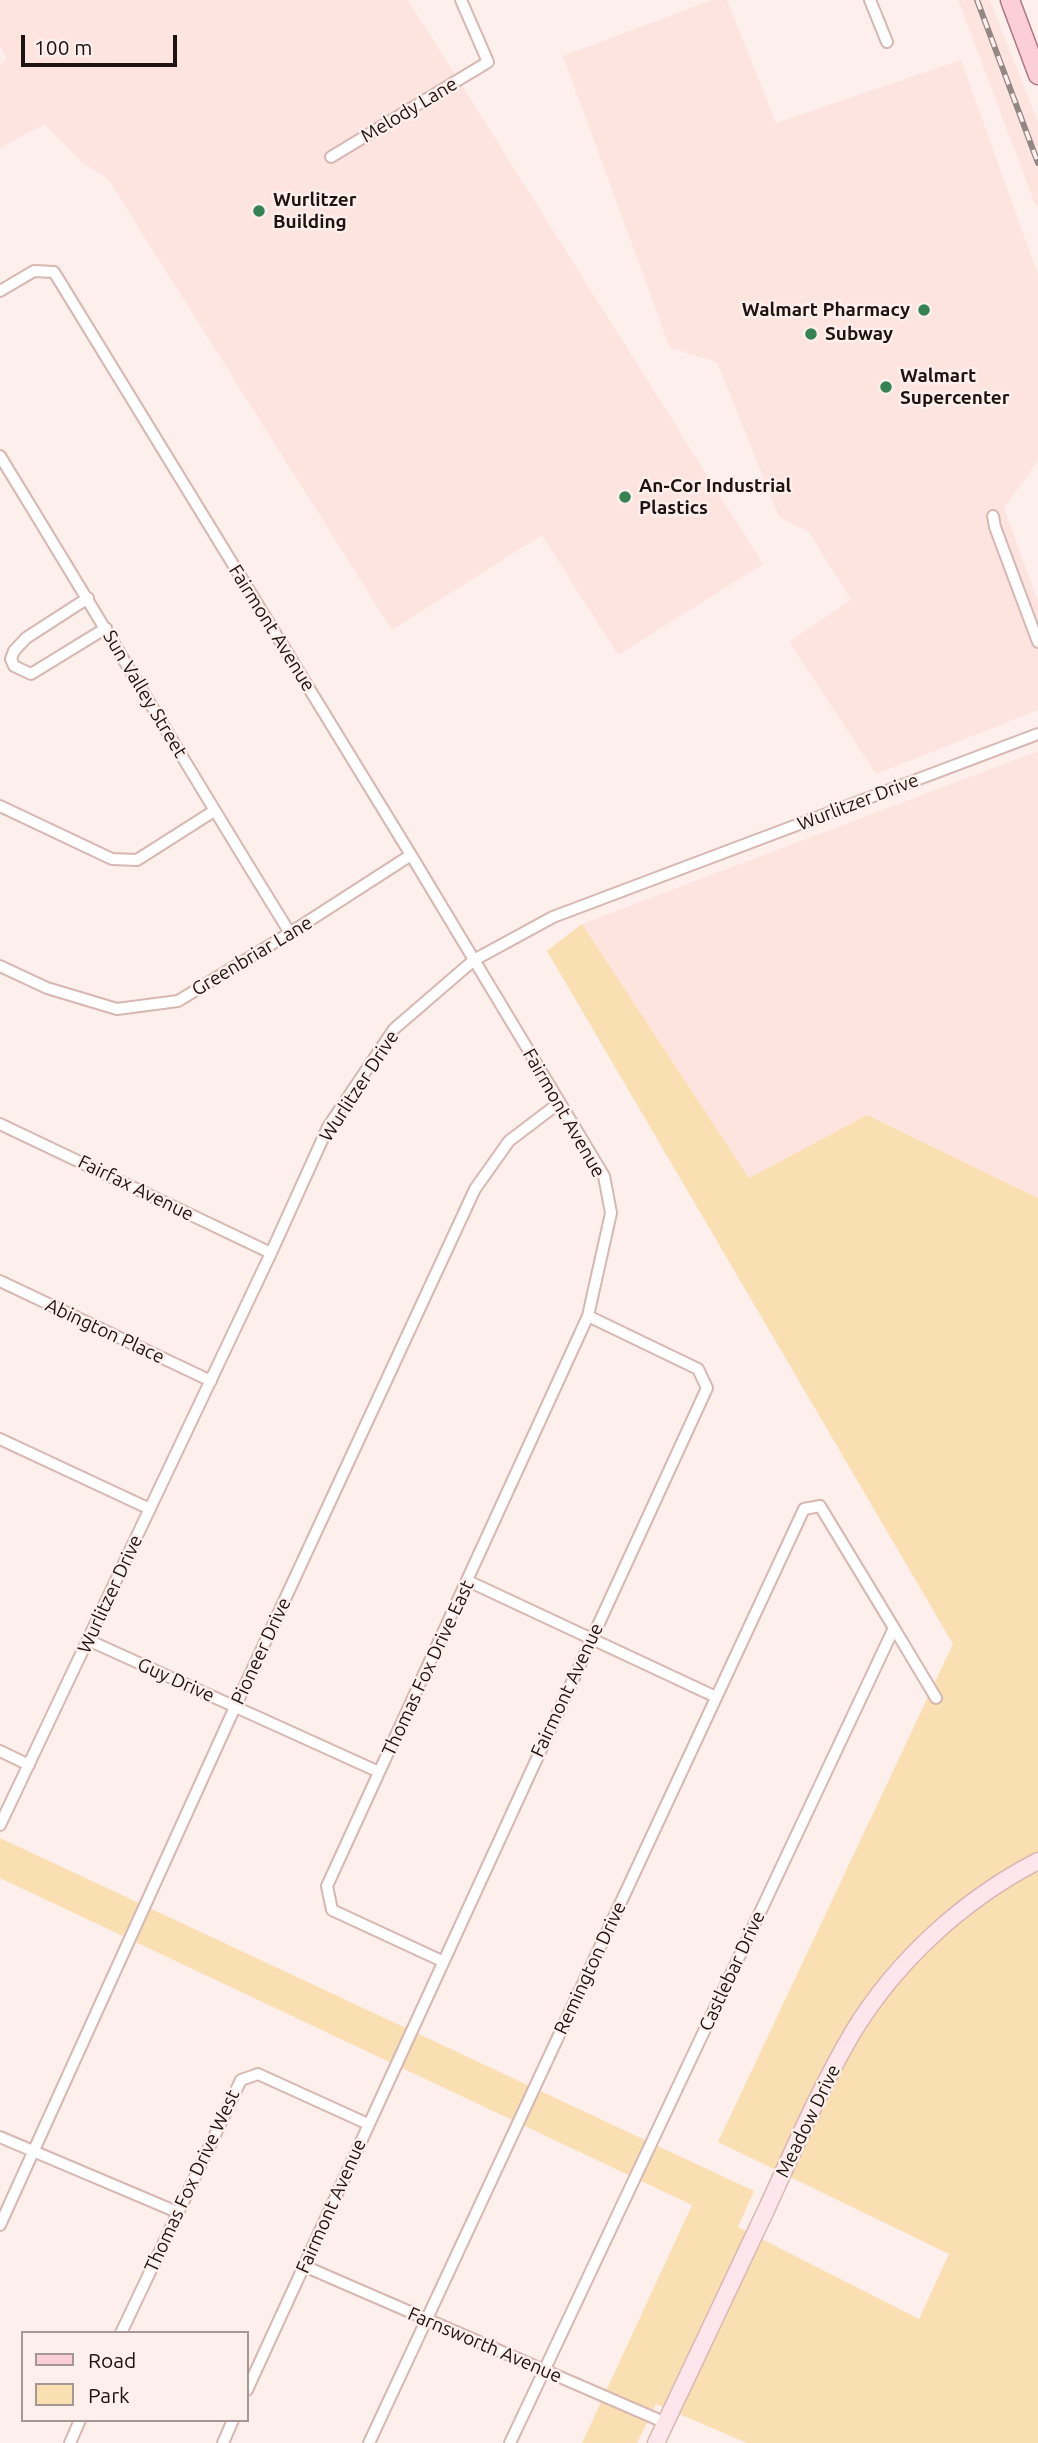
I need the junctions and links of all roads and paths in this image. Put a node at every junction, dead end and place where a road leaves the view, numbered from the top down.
1 (461, 0) edge
2 (870, 0) edge
3 (1010, 0) edge
4 (887, 42) dead end
5 (1038, 75) edge
6 (331, 157) dead end
7 (0, 291) edge
8 (0, 456) edge
9 (993, 516) dead end
10 (88, 598) junction
11 (106, 628) junction
12 (1038, 642) edge
13 (1038, 734) edge
14 (0, 806) edge
15 (214, 811) junction
16 (411, 855) junction
17 (290, 933) junction
18 (474, 960) junction
19 (0, 965) edge
20 (559, 1104) junction
21 (0, 1124) edge
22 (271, 1253) junction
23 (0, 1281) edge
24 (588, 1316) junction
25 (211, 1381) junction
26 (0, 1439) edge
27 (150, 1509) junction
28 (468, 1581) junction
29 (894, 1628) junction
30 (591, 1639) junction
31 (88, 1640) junction
32 (716, 1697) junction
33 (936, 1698) dead end
34 (235, 1707) junction
35 (0, 1751) edge
36 (29, 1765) junction
37 (379, 1772) junction
38 (0, 1825) edge
39 (1038, 1861) edge
40 (442, 1961) junction
41 (368, 2124) junction
42 (0, 2137) edge
43 (34, 2152) junction
44 (177, 2212) junction
45 (0, 2225) edge
46 (304, 2266) junction
47 (426, 2320) junction
48 (122, 2331) edge
49 (544, 2371) junction
50 (248, 2388) edge
51 (79, 2422) edge
52 (232, 2422) edge
53 (666, 2423) junction
54 (70, 2443) edge
55 (223, 2443) edge
56 (369, 2443) edge
57 (510, 2443) edge
58 (656, 2443) edge

1 - 6 street, Melody Lane
2 - 4 street
3 - 5 main road
7 - 16 street, Fairmont Avenue
8 - 10 street, Sun Valley Street
9 - 12 street
10 - 11 street, Sun Valley Street
10 - 11 street
11 - 15 street, Sun Valley Street
13 - 18 street, Wurlitzer Drive
14 - 15 street
15 - 17 street, Sun Valley Street
16 - 17 street, Greenbriar Lane
16 - 18 street, Fairmont Avenue
17 - 19 street, Greenbriar Lane
18 - 20 street, Fairmont Avenue
18 - 22 street, Wurlitzer Drive
20 - 24 street, Fairmont Avenue
20 - 34 street, Pioneer Drive
21 - 22 street, Fairfax Avenue
22 - 25 street, Wurlitzer Drive
23 - 25 street, Abington Place
24 - 28 street, Thomas Fox Drive East
24 - 30 street, Fairmont Avenue
25 - 27 street, Wurlitzer Drive
26 - 27 street
27 - 31 street, Wurlitzer Drive
28 - 30 street
28 - 37 street, Thomas Fox Drive East
29 - 32 street, Remington Drive
29 - 33 street
29 - 49 street, Castlebar Drive
30 - 32 street
30 - 40 street, Fairmont Avenue
31 - 34 street, Guy Drive
31 - 36 street, Wurlitzer Drive
32 - 47 street, Remington Drive
34 - 37 street, Guy Drive
34 - 43 street, Pioneer Drive
35 - 36 street
36 - 38 street, Wurlitzer Drive
37 - 40 street, Thomas Fox Drive East
39 - 53 street, Meadow Drive
40 - 41 street, Fairmont Avenue
41 - 44 street, Thomas Fox Drive West
41 - 46 street, Fairmont Avenue
42 - 43 street
43 - 44 street
43 - 45 street, Pioneer Drive
44 - 48 street, Thomas Fox Drive West
46 - 47 street, Farnsworth Avenue
46 - 50 street, Fairmont Avenue
47 - 49 street, Farnsworth Avenue
47 - 56 street, Remington Drive
49 - 53 street, Farnsworth Avenue
49 - 57 street, Castlebar Drive
51 - 54 street
52 - 55 street
53 - 58 street, Meadow Drive

